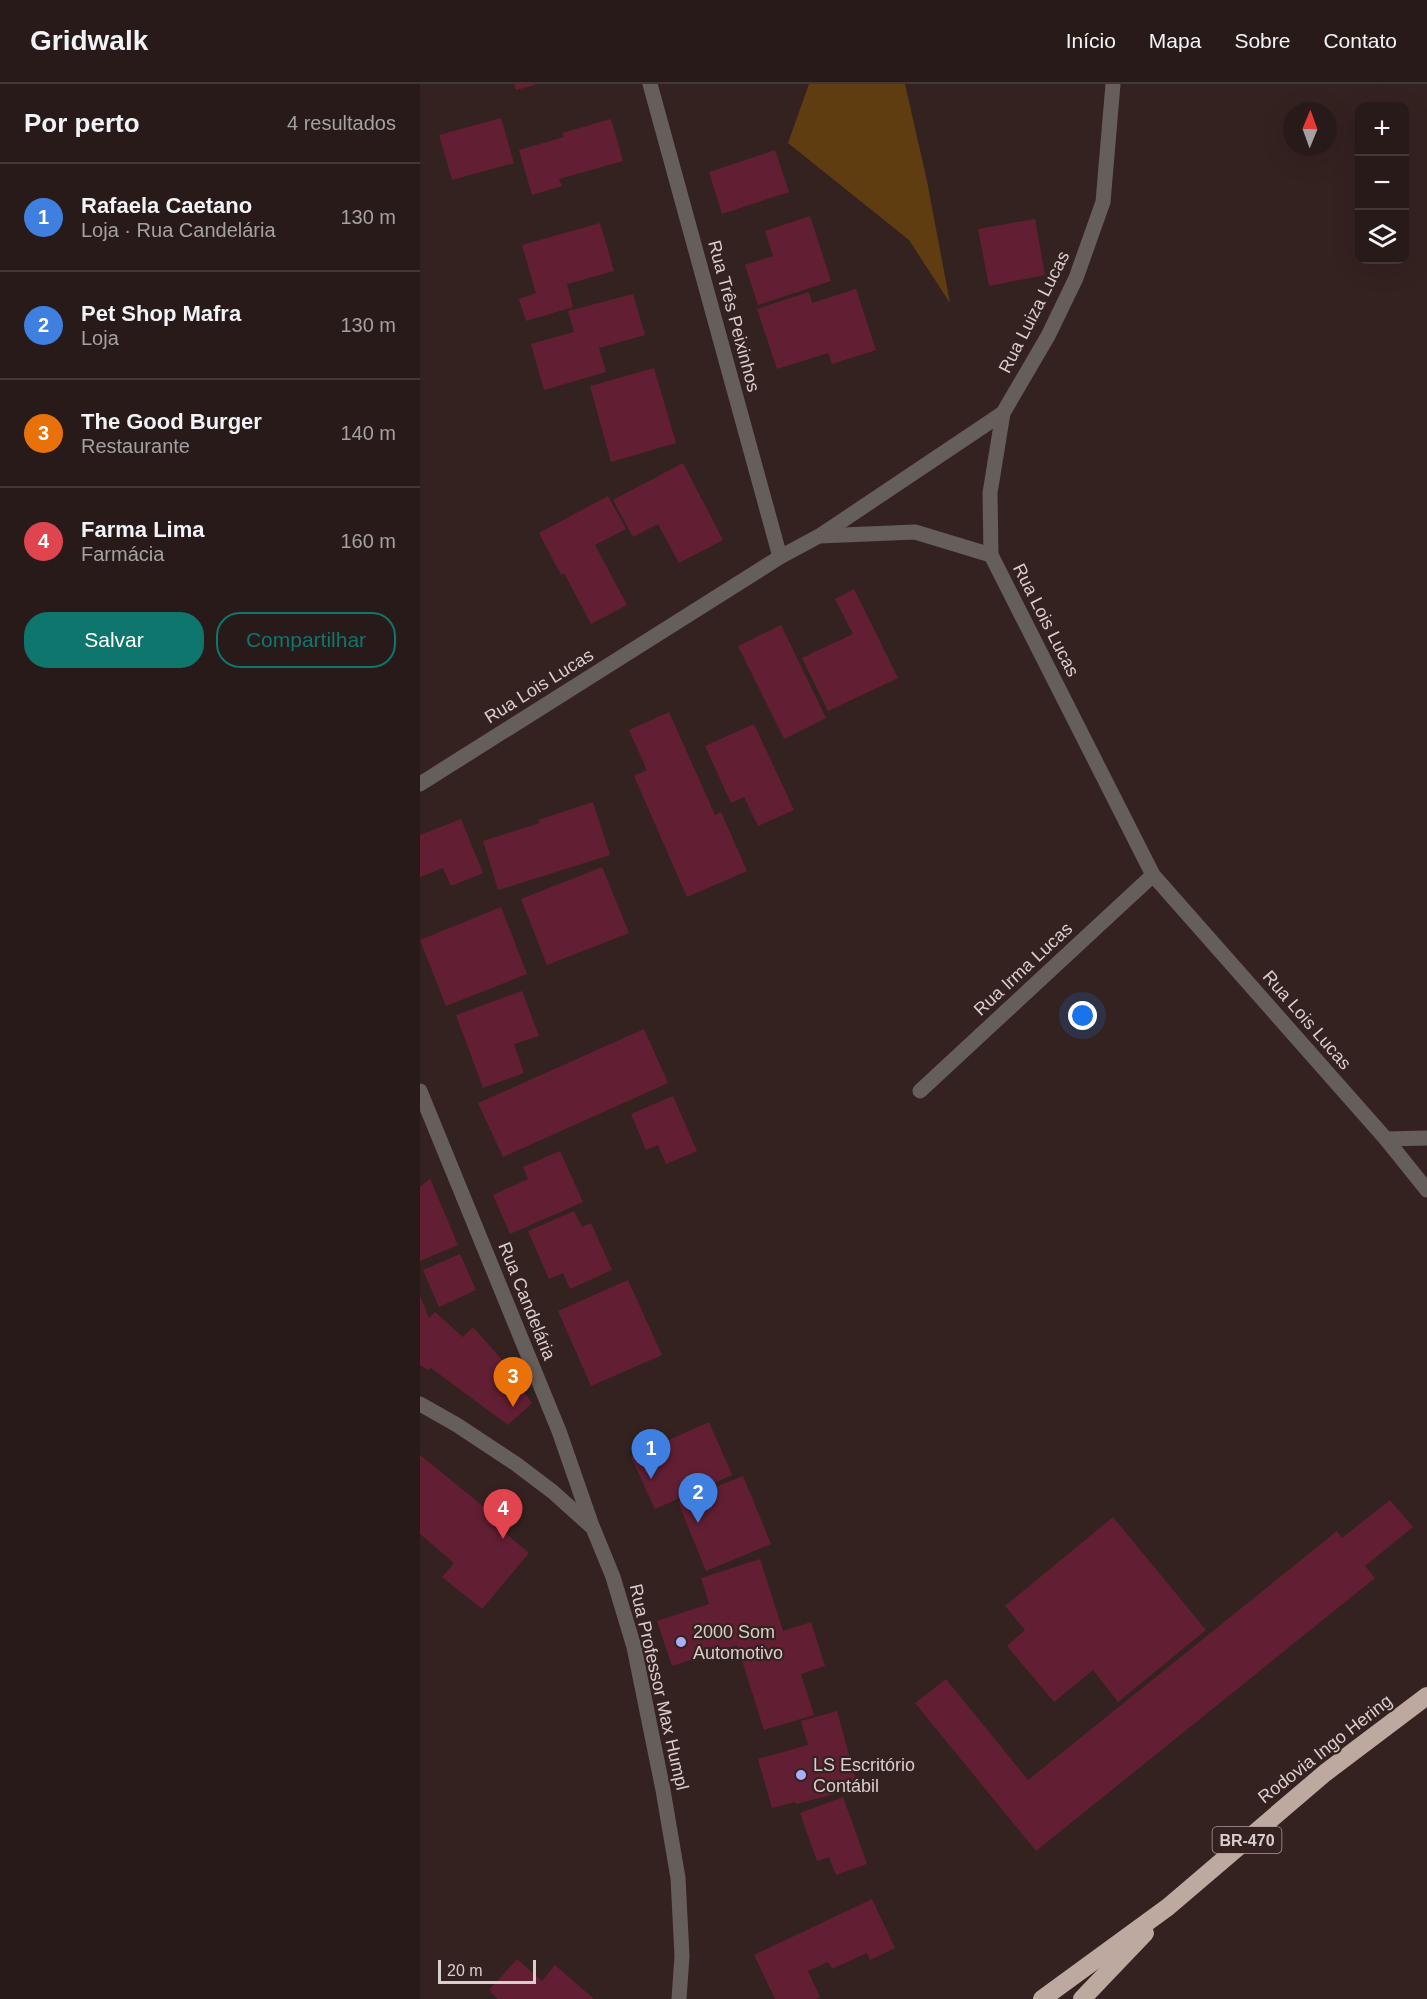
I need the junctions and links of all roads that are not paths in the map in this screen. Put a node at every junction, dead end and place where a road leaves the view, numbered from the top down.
1 (650, 84) edge
2 (1113, 84) edge
3 (1002, 413) junction
4 (819, 536) junction
5 (991, 555) junction
6 (780, 557) junction
7 (420, 784) edge
8 (1153, 875) junction
9 (420, 1091) edge
10 (920, 1091) dead end
11 (1427, 1138) edge
12 (1386, 1139) junction
13 (1427, 1190) edge
14 (420, 1404) edge
15 (593, 1528) junction
16 (1427, 1696) edge
17 (1168, 1907) junction
18 (679, 1999) edge
19 (1042, 1999) edge
20 (1082, 1999) edge

1 - 6 street, Rua Três Peixinhos
2 - 3 street, Rua Luiza Lucas
3 - 4 street, Rua Luiza Lucas
3 - 5 street, Rua Luiza Lucas
4 - 5 street, Rua Lois Lucas
4 - 6 street, Rua Lois Lucas
5 - 8 street, Rua Lois Lucas
6 - 7 street, Rua Lois Lucas
8 - 10 street, Rua Irma Lucas
8 - 12 street, Rua Lois Lucas
9 - 15 street, Rua Candelária
11 - 12 street
12 - 13 street, Rua Lois Lucas
14 - 15 street, Rua Professor Max Humpl
15 - 18 street, Rua Professor Max Humpl
16 - 17 highway, Rodovia Ingo Hering / BR-470
17 - 19 highway, Rodovia Ingo Hering / BR-470
17 - 20 highway, Rodovia Ingo Hering / BR-470

